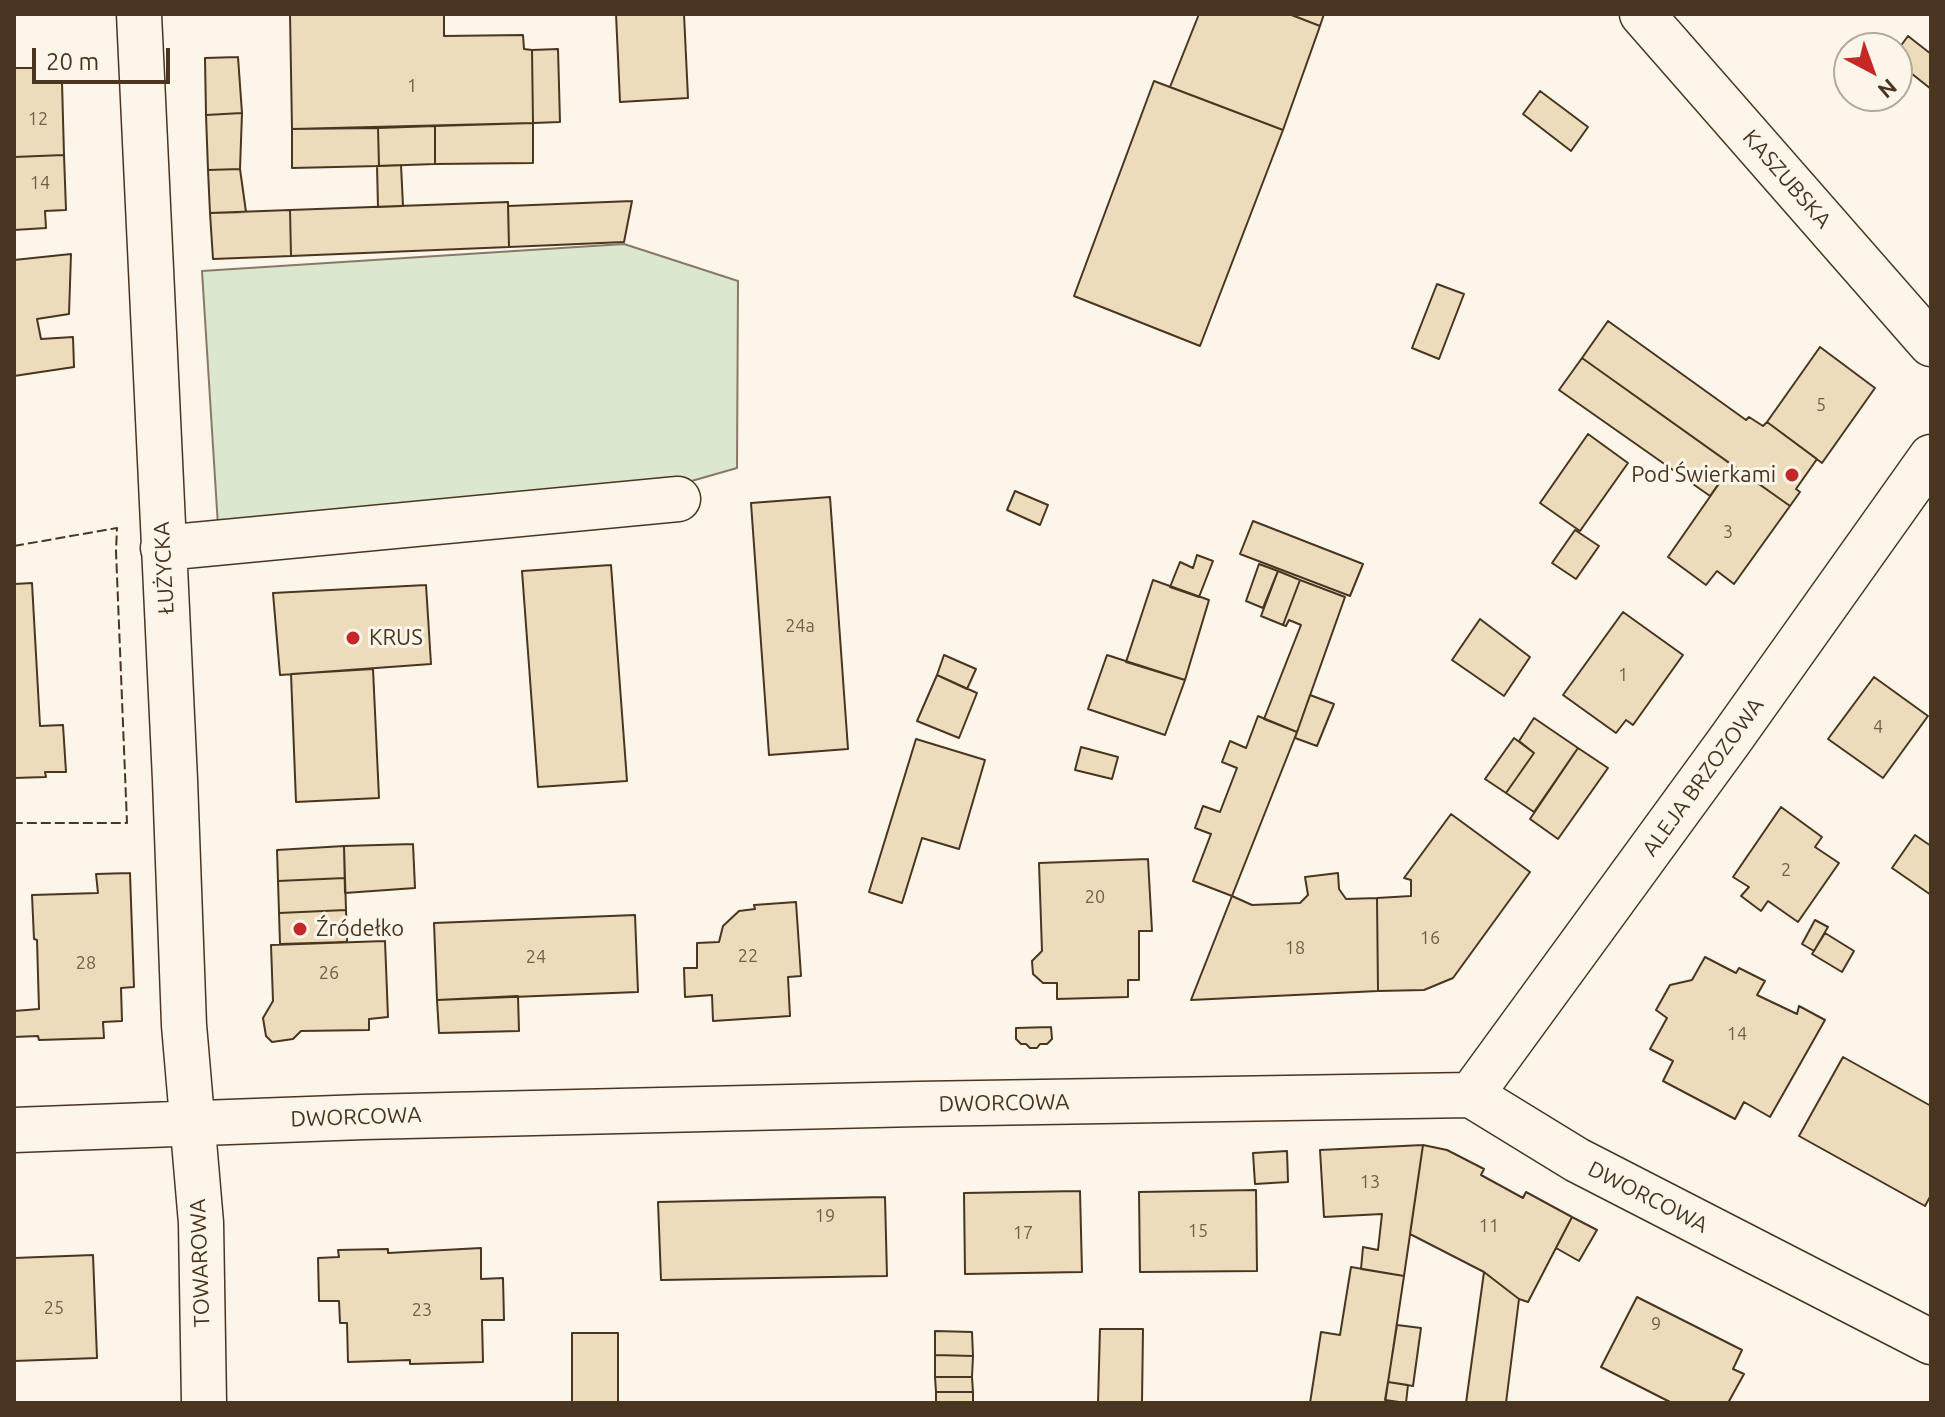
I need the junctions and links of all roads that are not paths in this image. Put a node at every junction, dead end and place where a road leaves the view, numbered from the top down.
1 (139, 14) edge
2 (1642, 14) edge
3 (1931, 344) edge
4 (1931, 457) edge
5 (678, 499) dead end
6 (163, 548) junction
7 (1471, 1095) junction
8 (193, 1122) junction
9 (14, 1130) edge
10 (1931, 1342) edge
11 (204, 1403) edge

1 - 6 street, ŁUŻYCKA
2 - 3 street, KASZUBSKA
4 - 7 street, ALEJA BRZOZOWA
5 - 6 street
6 - 8 street, ŁUŻYCKA
7 - 8 street, DWORCOWA
7 - 10 street, DWORCOWA
8 - 9 street, DWORCOWA
8 - 11 street, TOWAROWA

